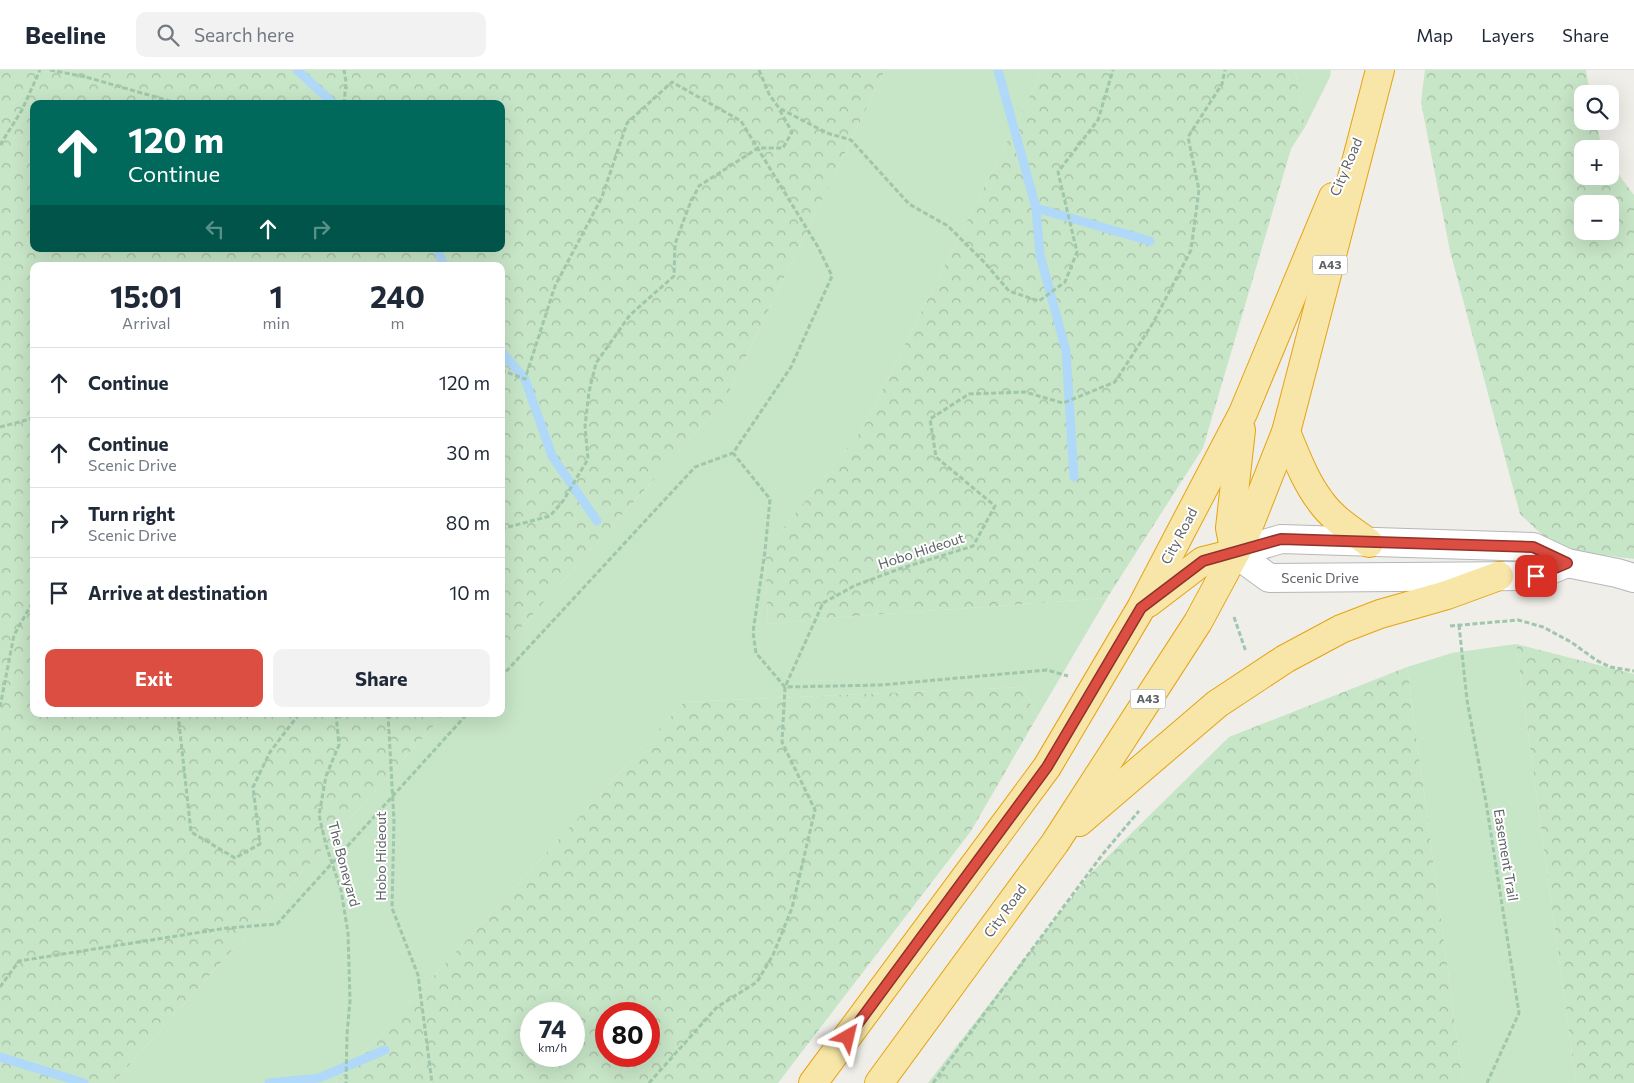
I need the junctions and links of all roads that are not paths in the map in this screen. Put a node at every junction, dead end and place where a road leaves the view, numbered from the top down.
1 (1380, 70) edge
2 (1374, 98) junction
3 (1243, 413) junction
4 (1286, 432) junction
5 (1369, 543) junction
6 (1235, 553) junction
7 (1567, 563) junction
8 (1499, 576) junction
9 (1634, 578) edge
10 (1141, 608) junction
11 (1055, 843) junction
12 (814, 1083) edge
13 (879, 1083) edge

1 - 2 highway, City Road / A43
2 - 3 highway, City Road / A43
2 - 4 highway, City Road / A43
3 - 6 highway
3 - 10 highway, City Road / A43
4 - 5 highway
4 - 6 highway, City Road / A43
5 - 6 main road
5 - 7 main road
6 - 8 main road, Scenic Drive
6 - 10 highway
6 - 11 highway, City Road / A43
7 - 8 main road, Scenic Drive
7 - 9 main road
8 - 11 highway
10 - 12 highway, City Road / A43
11 - 13 highway, City Road / A43

